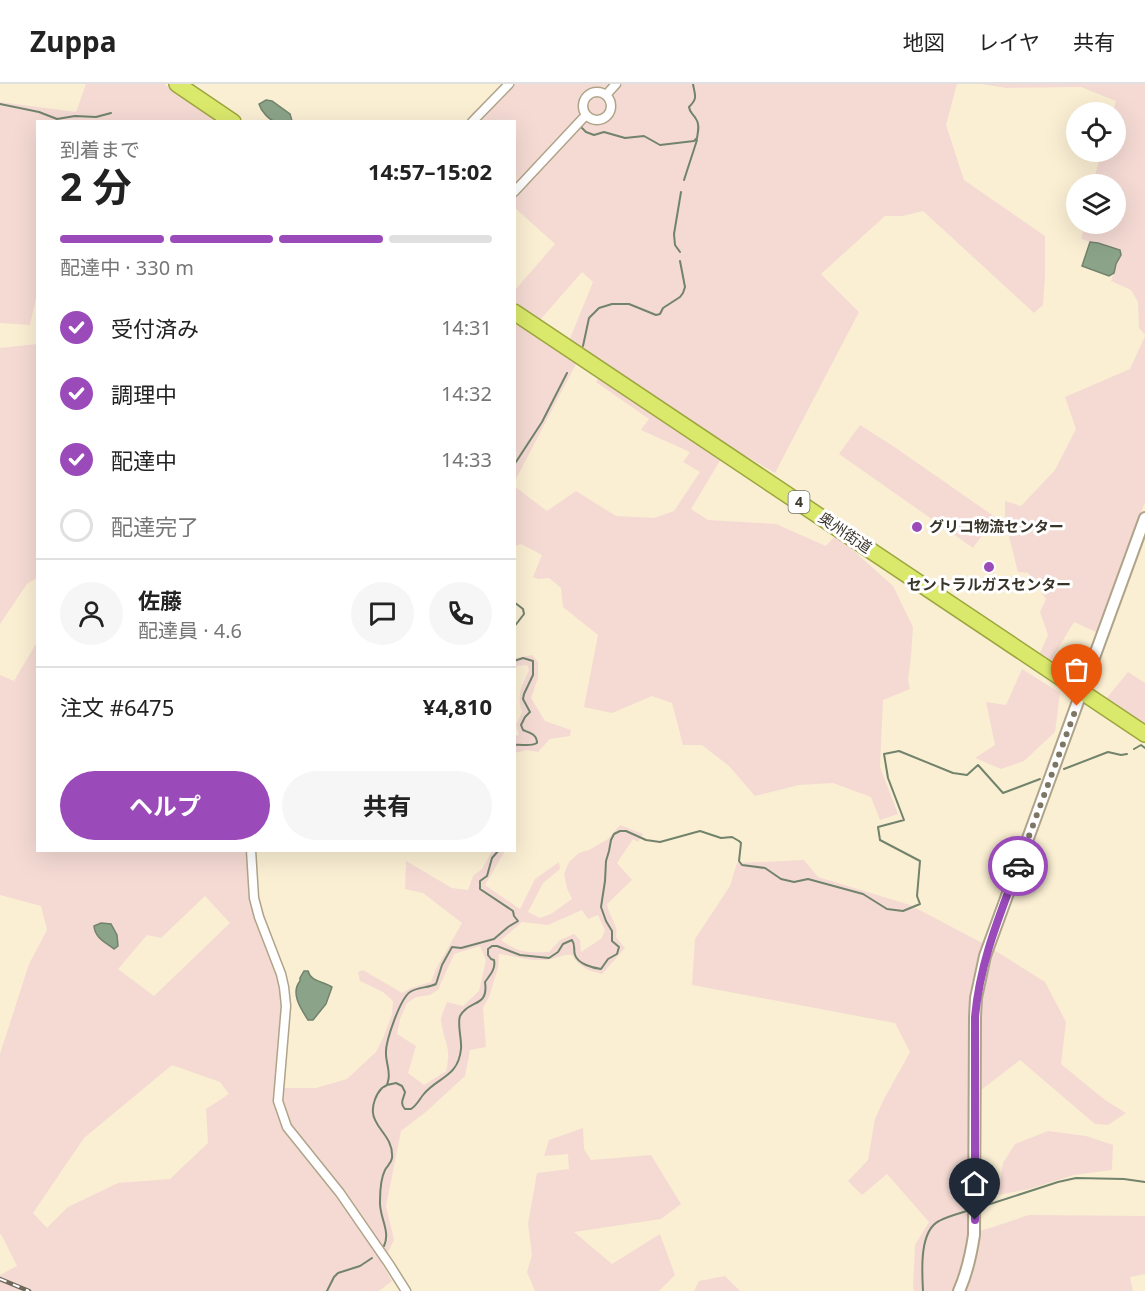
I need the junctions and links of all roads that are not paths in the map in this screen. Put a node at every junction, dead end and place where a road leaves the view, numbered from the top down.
1 (177, 84) edge
2 (509, 84) edge
3 (616, 84) edge
4 (606, 95) junction
5 (586, 115) junction
6 (230, 120) edge
7 (474, 120) edge
8 (516, 190) edge
9 (516, 313) edge
10 (1145, 518) edge
11 (1082, 693) junction
12 (1145, 734) edge
13 (251, 852) edge
14 (406, 1291) edge
15 (959, 1291) edge

1 - 6 highway
2 - 7 street
3 - 4 street
4 - 5 street
4 - 5 street
5 - 8 street
9 - 11 highway, 奥州街道 / 4
10 - 11 street
11 - 12 highway, 奥州街道 / 4
11 - 15 street
13 - 14 street

